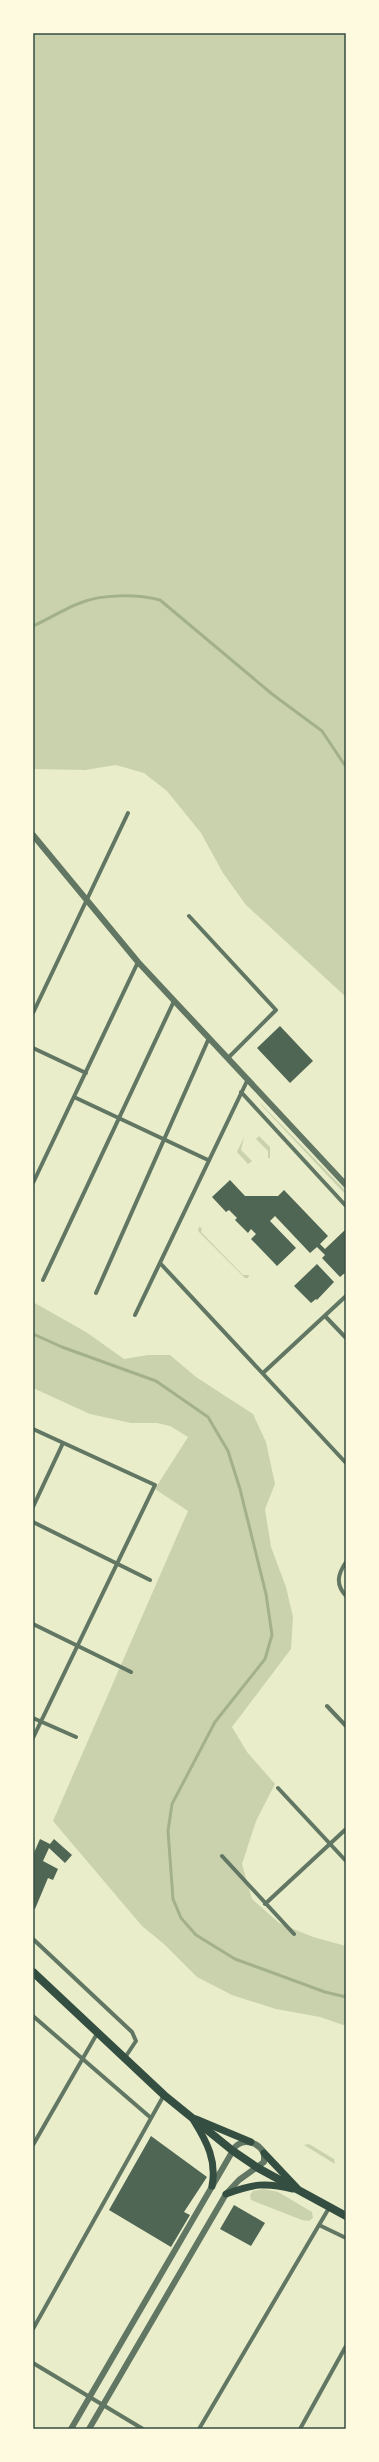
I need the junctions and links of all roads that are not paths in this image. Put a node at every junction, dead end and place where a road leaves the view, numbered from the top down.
1 (128, 813) dead end
2 (34, 839) edge
3 (87, 902) junction
4 (189, 916) dead end
5 (138, 962) junction
6 (174, 1000) junction
7 (33, 1013) edge
8 (209, 1038) junction
9 (33, 1048) edge
10 (228, 1058) junction
11 (86, 1073) junction
12 (248, 1079) junction
13 (241, 1092) junction
14 (74, 1097) junction
15 (119, 1118) junction
16 (164, 1139) junction
17 (208, 1160) junction
18 (33, 1181) edge
19 (346, 1185) edge
20 (346, 1206) edge
21 (160, 1264) junction
22 (43, 1280) dead end
23 (96, 1293) dead end
24 (346, 1296) edge
25 (135, 1315) dead end
26 (325, 1316) junction
27 (346, 1338) edge
28 (263, 1373) junction
29 (33, 1429) edge
30 (63, 1443) junction
31 (346, 1463) edge
32 (33, 1507) edge
33 (33, 1522) edge
34 (346, 1562) edge
35 (117, 1563) junction
36 (150, 1580) dead end
37 (346, 1596) edge
38 (33, 1624) edge
39 (77, 1646) junction
40 (132, 1672) dead end
41 (328, 1706) dead end
42 (33, 1718) edge
43 (41, 1721) junction
44 (346, 1726) edge
45 (76, 1737) dead end
46 (33, 1738) edge
47 (278, 1788) dead end
48 (346, 1829) edge
49 (330, 1844) junction
50 (222, 1856) dead end
51 (346, 1861) edge
52 (265, 1904) junction
53 (294, 1934) dead end
54 (33, 1939) edge
55 (33, 1972) edge
56 (33, 2016) edge
57 (98, 2032) junction
58 (126, 2056) junction
59 (82, 2060) junction
60 (164, 2095) junction
61 (151, 2118) junction
62 (192, 2118) junction
63 (251, 2142) junction
64 (33, 2145) edge
65 (233, 2151) junction
66 (264, 2153) junction
67 (258, 2168) junction
68 (212, 2186) junction
69 (300, 2191) junction
70 (226, 2194) junction
71 (329, 2208) junction
72 (346, 2216) edge
73 (319, 2225) junction
74 (346, 2238) edge
75 (33, 2329) edge
76 (346, 2346) edge
77 (33, 2363) edge
78 (89, 2397) junction
79 (104, 2405) junction
80 (71, 2429) edge
81 (89, 2429) edge
82 (143, 2429) edge
83 (199, 2429) edge
84 (300, 2429) edge

1 - 3 street
2 - 3 street
3 - 5 street
3 - 7 street
4 - 10 street
5 - 6 street
5 - 11 street
6 - 8 street
6 - 15 street
8 - 10 street
8 - 16 street
9 - 11 street
10 - 12 street
11 - 14 street
12 - 13 street
12 - 19 street
13 - 17 street
13 - 20 street
14 - 15 street
14 - 18 street
15 - 16 street
15 - 22 street
16 - 17 street
16 - 23 street
17 - 21 street
21 - 25 street
21 - 28 street
24 - 26 street
26 - 27 street
26 - 28 street
28 - 31 street
29 - 30 street
30 - 32 street
30 - 35 street
33 - 35 street
34 - 37 street
35 - 36 street
35 - 39 street
38 - 39 street
39 - 40 street
39 - 43 street
41 - 44 street
42 - 43 street
43 - 45 street
43 - 46 street
47 - 49 street
48 - 49 street
49 - 51 street
49 - 52 street
50 - 52 street
52 - 53 street
54 - 58 street
55 - 57 main road
56 - 59 street
57 - 58 main road
57 - 59 street
58 - 60 main road
59 - 61 street
59 - 64 street
60 - 61 street
60 - 62 main road
61 - 75 street
62 - 63 main road
62 - 65 main road
62 - 68 main road
63 - 65 street
63 - 66 street
65 - 67 main road
65 - 68 street
66 - 67 street
66 - 69 main road
67 - 69 main road
67 - 70 street
68 - 78 street
69 - 70 main road
69 - 71 main road
70 - 79 street
71 - 72 main road
71 - 73 street
73 - 74 street
73 - 83 street
76 - 84 street
77 - 78 street
78 - 79 street
78 - 80 street
79 - 81 street
79 - 82 street

